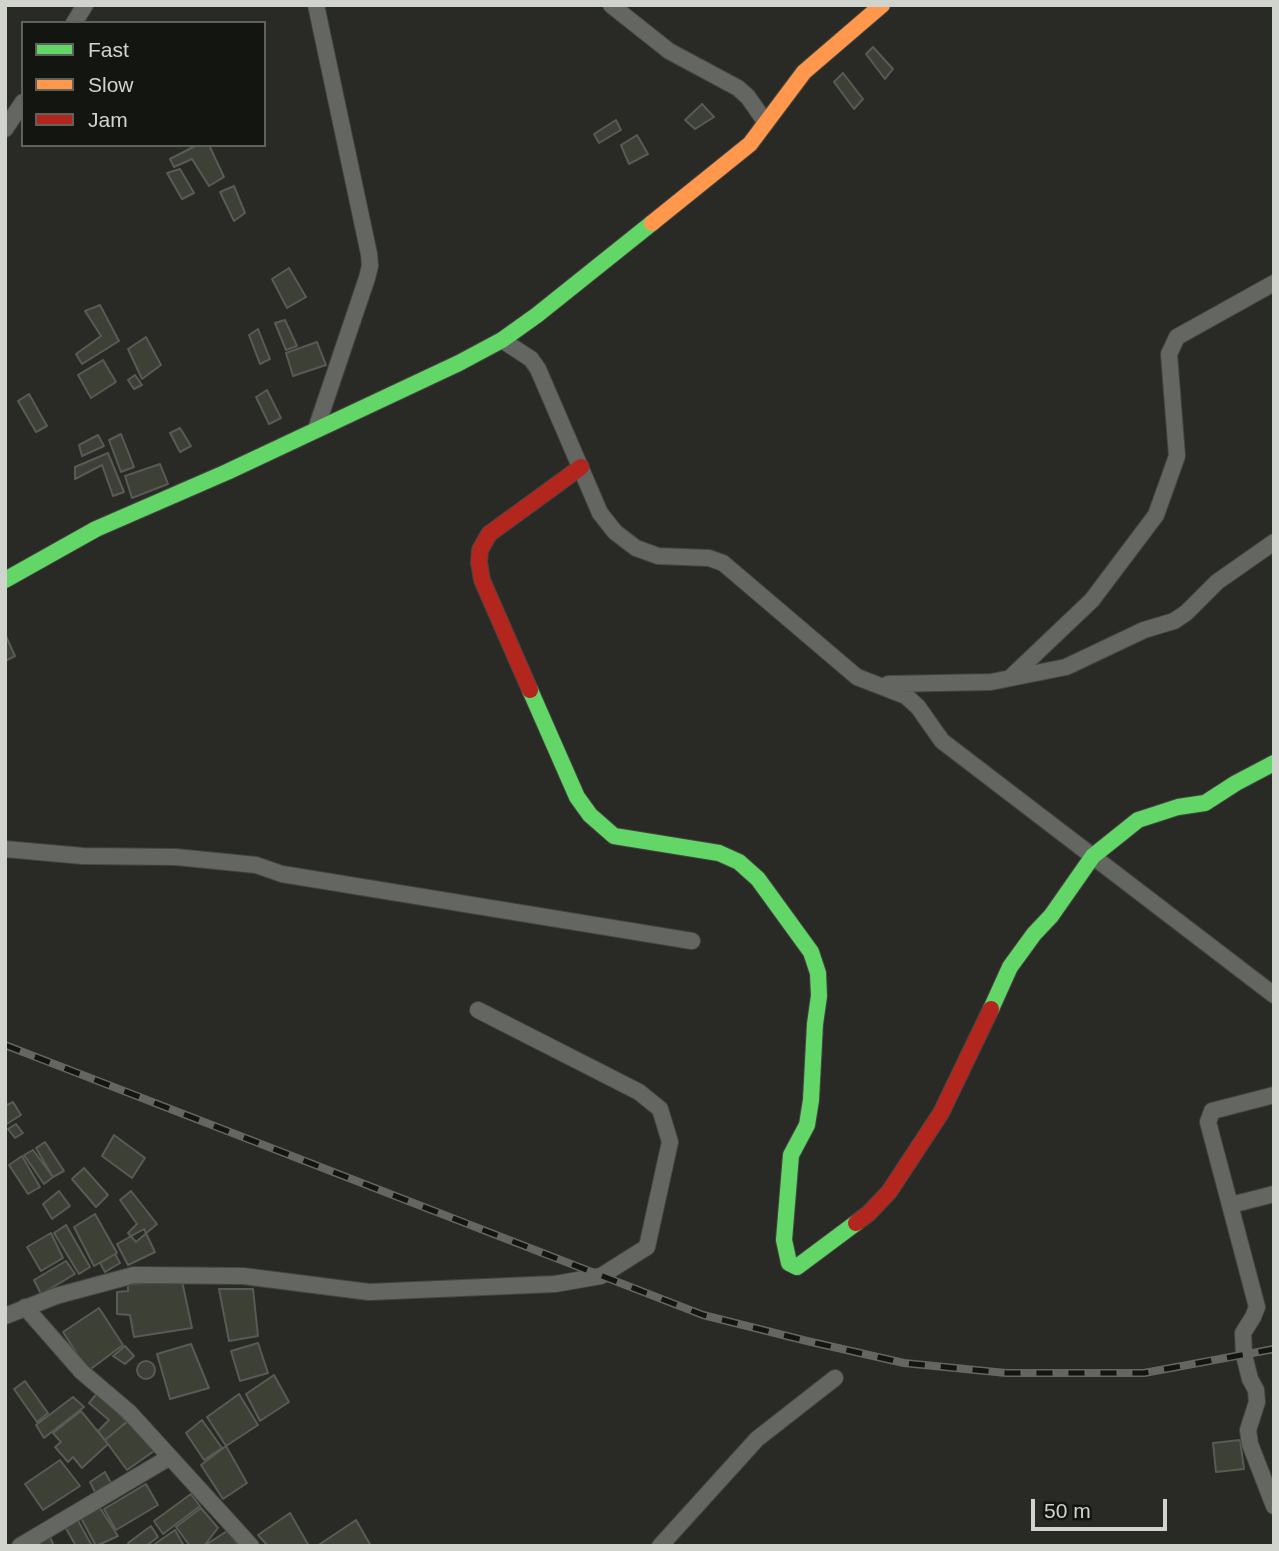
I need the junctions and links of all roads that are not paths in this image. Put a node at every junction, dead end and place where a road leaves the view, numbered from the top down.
1 (85, 5) edge
2 (316, 5) edge
3 (611, 5) edge
4 (882, 5) edge
5 (75, 21) edge
6 (21, 105) edge
7 (766, 123) junction
8 (5, 129) edge
9 (1274, 284) edge
10 (502, 340) junction
11 (316, 429) junction
12 (581, 467) junction
13 (1274, 542) edge
14 (5, 580) edge
15 (1010, 678) junction
16 (875, 685) junction
17 (1274, 763) edge
18 (5, 849) edge
19 (1093, 856) junction
20 (692, 941) dead end
21 (1274, 995) edge
22 (478, 1010) dead end
23 (1274, 1095) edge
24 (1274, 1194) edge
25 (1231, 1205) junction
26 (25, 1307) junction
27 (5, 1316) edge
28 (835, 1378) dead end
29 (170, 1457) junction
30 (1274, 1506) edge
31 (20, 1546) edge
32 (251, 1546) edge
33 (660, 1546) edge

1 - 5 street
2 - 11 street
3 - 7 street
4 - 7 street
6 - 8 street
7 - 10 street
9 - 15 street
10 - 11 street
10 - 12 street
11 - 14 street
12 - 16 street
12 - 19 street
13 - 15 street
15 - 16 street
16 - 19 street
17 - 19 street
18 - 20 street
19 - 21 street
22 - 26 street
23 - 25 street
24 - 25 street
25 - 30 street
26 - 27 street
26 - 29 street
28 - 33 street
29 - 31 street
29 - 32 street

